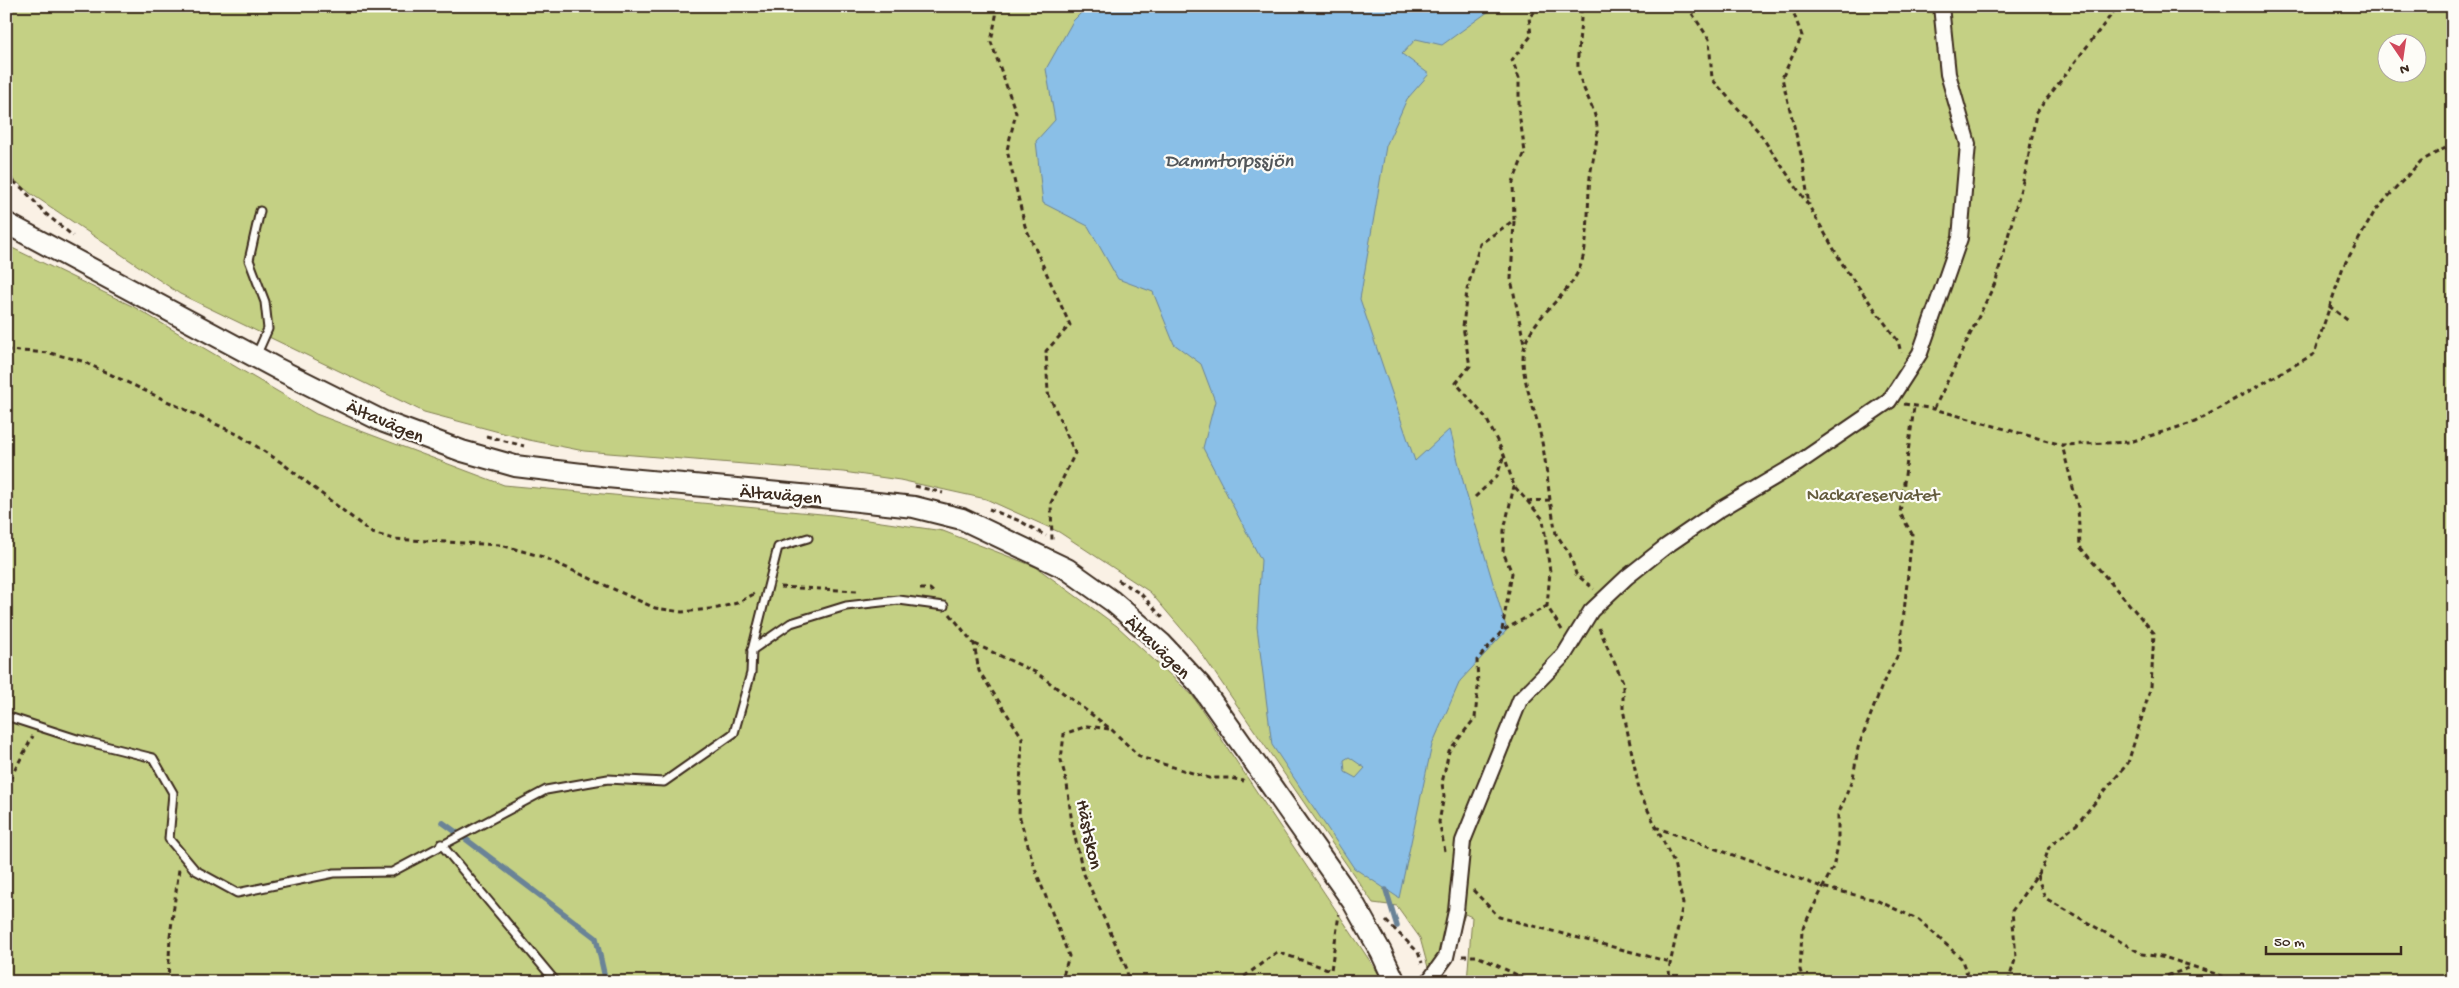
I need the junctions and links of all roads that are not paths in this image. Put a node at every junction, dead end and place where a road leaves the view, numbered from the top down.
1 (1941, 6) edge
2 (260, 211) dead end
3 (6, 223) edge
4 (255, 357) junction
5 (808, 538) dead end
6 (944, 606) road end
7 (752, 650) junction
8 (6, 716) edge
9 (441, 844) junction
10 (556, 982) edge
11 (1395, 982) edge
12 (1428, 982) edge

1 - 12 street
2 - 4 lane
3 - 4 main road, Ältavägen
4 - 11 main road, Ältavägen
5 - 7 lane
6 - 7 lane
7 - 9 lane
8 - 9 lane
9 - 10 lane

